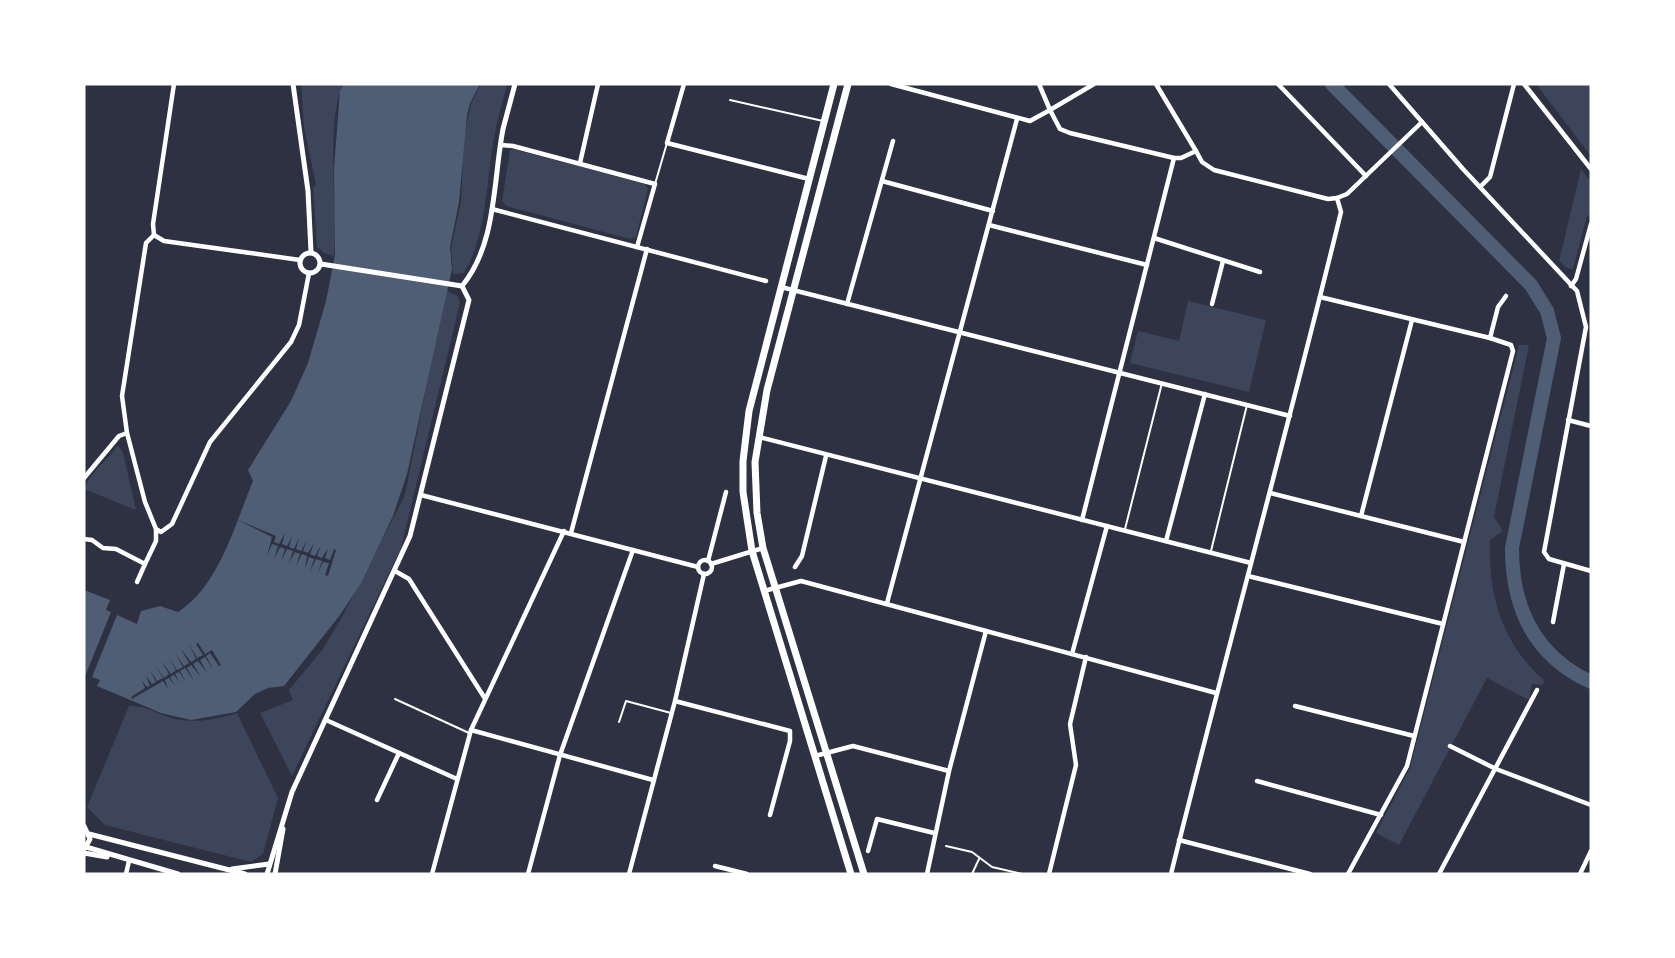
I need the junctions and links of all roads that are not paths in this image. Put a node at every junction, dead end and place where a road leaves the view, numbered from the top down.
1 (174, 84) edge
2 (293, 84) edge
3 (515, 84) edge
4 (598, 84) edge
5 (684, 84) edge
6 (834, 84) edge
7 (848, 84) edge
8 (891, 84) edge
9 (1039, 84) edge
10 (1094, 84) edge
11 (1156, 84) edge
12 (1278, 84) edge
13 (1389, 84) edge
14 (1514, 84) edge
15 (1524, 84) edge
16 (730, 100) dead end
17 (1050, 110) junction
18 (1017, 119) junction
19 (825, 122) junction
20 (1422, 122) junction
21 (893, 141) dead end
22 (668, 143) junction
23 (501, 145) junction
24 (1196, 151) junction
25 (1174, 158) junction
26 (580, 163) junction
27 (1591, 169) edge
28 (1366, 176) junction
29 (809, 179) junction
30 (882, 181) junction
31 (655, 184) junction
32 (1480, 187) junction
33 (1337, 198) junction
34 (492, 209) junction
35 (993, 211) junction
36 (1591, 224) edge
37 (989, 225) junction
38 (154, 235) junction
39 (1154, 238) junction
40 (638, 247) junction
41 (647, 249) junction
42 (311, 252) junction
43 (300, 260) junction
44 (1223, 261) junction
45 (324, 265) junction
46 (1147, 265) junction
47 (1260, 272) dead end
48 (309, 273) junction
49 (766, 281) dead end
50 (462, 286) junction
51 (1571, 286) junction
52 (781, 287) junction
53 (794, 291) junction
54 (1506, 296) dead end
55 (1320, 297) junction
56 (847, 304) junction
57 (1212, 304) dead end
58 (1412, 320) junction
59 (958, 333) junction
60 (1490, 338) junction
61 (1120, 373) junction
62 (1162, 383) junction
63 (1205, 394) junction
64 (1247, 405) junction
65 (1290, 416) junction
66 (1568, 420) junction
67 (1591, 426) edge
68 (127, 433) junction
69 (758, 437) junction
70 (826, 456) junction
71 (84, 478) edge
72 (919, 478) junction
73 (726, 492) dead end
74 (1270, 493) junction
75 (421, 495) junction
76 (1361, 516) junction
77 (1082, 520) junction
78 (1107, 526) junction
79 (161, 530) junction
80 (564, 531) junction
81 (1125, 531) junction
82 (571, 533) junction
83 (84, 538) edge
84 (1166, 541) junction
85 (156, 542) junction
86 (1464, 542) junction
87 (763, 548) junction
88 (633, 550) junction
89 (752, 551) junction
90 (1211, 553) junction
91 (710, 562) junction
92 (1251, 563) junction
93 (145, 564) junction
94 (1564, 564) junction
95 (698, 567) junction
96 (795, 567) dead end
97 (395, 571) junction
98 (1591, 571) edge
99 (704, 574) junction
100 (1248, 576) junction
101 (137, 582) dead end
102 (775, 588) junction
103 (764, 591) junction
104 (887, 603) junction
105 (1552, 622) dead end
106 (1443, 624) junction
107 (986, 631) junction
108 (1072, 654) junction
109 (1086, 657) junction
110 (1537, 690) dead end
111 (1216, 693) junction
112 (484, 697) junction
113 (395, 699) dead end
114 (675, 701) junction
115 (1295, 706) dead end
116 (671, 713) junction
117 (326, 720) junction
118 (619, 722) dead end
119 (470, 732) junction
120 (1414, 736) junction
121 (1450, 746) dead end
122 (826, 752) junction
123 (399, 753) junction
124 (560, 754) junction
125 (815, 756) junction
126 (1496, 769) junction
127 (949, 771) junction
128 (457, 779) junction
129 (653, 780) junction
130 (1257, 781) dead end
131 (377, 800) dead end
132 (1591, 805) edge
133 (770, 815) dead end
134 (1381, 815) junction
135 (283, 825) junction
136 (84, 826) edge
137 (934, 833) junction
138 (89, 834) junction
139 (1179, 840) junction
140 (946, 846) dead end
141 (85, 850) edge
142 (868, 851) dead end
143 (1591, 851) edge
144 (979, 859) junction
145 (129, 861) junction
146 (269, 864) junction
147 (715, 866) dead end
148 (227, 870) junction
149 (126, 874) edge
150 (178, 874) edge
151 (245, 874) edge
152 (267, 874) edge
153 (275, 874) edge
154 (432, 874) edge
155 (528, 874) edge
156 (629, 874) edge
157 (747, 874) edge
158 (851, 874) edge
159 (864, 874) edge
160 (927, 874) edge
161 (972, 874) edge
162 (1022, 874) edge
163 (1049, 874) edge
164 (1171, 874) edge
165 (1310, 874) edge
166 (1348, 874) edge
167 (1439, 874) edge
168 (1580, 874) edge

1 - 38 street
2 - 42 street
3 - 23 street
4 - 26 street
5 - 22 street
6 - 19 main road
7 - 53 main road
8 - 18 street
9 - 17 street
10 - 17 street
11 - 24 street
12 - 28 street
13 - 20 street
14 - 32 street
15 - 27 street
16 - 19 lane
17 - 18 street
17 - 25 street
18 - 35 street
19 - 29 main road
20 - 28 street
20 - 32 street
21 - 30 street
22 - 29 street
22 - 31 lane
23 - 26 street
23 - 34 street
24 - 25 street
24 - 33 street
25 - 39 street
26 - 31 street
28 - 33 street
29 - 52 main road
30 - 35 street
30 - 56 street
31 - 40 street
32 - 51 street
33 - 55 street
34 - 40 street
34 - 50 street
35 - 37 street
36 - 51 street
37 - 46 street
37 - 59 street
38 - 43 street
38 - 68 street
39 - 44 street
39 - 46 street
40 - 41 street
41 - 49 street
41 - 82 street
42 - 43 street
42 - 45 street
43 - 48 street
44 - 47 street
44 - 57 street
45 - 48 street
45 - 50 street
46 - 61 street
48 - 79 street
50 - 75 street
51 - 66 street
52 - 53 street
52 - 89 main road
53 - 56 street
53 - 69 main road
54 - 60 street
55 - 58 street
55 - 65 street
56 - 59 street
58 - 60 street
58 - 76 street
59 - 61 street
59 - 72 street
60 - 86 street
61 - 62 street
61 - 77 street
62 - 63 street
62 - 81 lane
63 - 64 street
63 - 84 street
64 - 65 street
64 - 90 lane
65 - 74 street
66 - 67 street
66 - 94 street
68 - 71 street
68 - 79 street
69 - 70 street
69 - 87 main road
70 - 72 street
70 - 96 street
72 - 77 street
72 - 104 street
73 - 91 street
74 - 76 street
74 - 92 street
75 - 80 street
75 - 97 street
76 - 86 street
77 - 78 street
78 - 81 street
78 - 108 street
79 - 85 street
79 - 85 street
80 - 82 street
80 - 112 street
81 - 84 street
82 - 88 street
83 - 93 street
84 - 90 street
85 - 93 street
86 - 106 street
87 - 89 street
87 - 102 main road
88 - 95 street
88 - 124 street
89 - 91 street
89 - 103 main road
90 - 92 street
91 - 95 street
91 - 99 street
92 - 100 street
93 - 101 street
94 - 98 street
94 - 105 street
95 - 99 street
97 - 112 street
97 - 117 street
99 - 114 street
100 - 106 street
100 - 111 street
102 - 103 street
102 - 104 street
102 - 122 main road
103 - 125 main road
104 - 107 street
106 - 120 street
107 - 108 street
107 - 127 street
108 - 109 street
109 - 111 street
109 - 163 street
110 - 126 street
111 - 139 street
112 - 119 street
113 - 119 lane
114 - 116 street
114 - 133 street
115 - 120 street
116 - 118 lane
116 - 129 street
117 - 123 street
117 - 135 street
119 - 124 street
119 - 128 street
120 - 134 street
121 - 126 street
122 - 125 street
122 - 127 street
122 - 159 main road
123 - 128 street
123 - 131 street
124 - 129 street
124 - 155 street
125 - 158 main road
126 - 132 street
126 - 167 street
127 - 137 street
128 - 154 street
129 - 156 street
130 - 134 street
134 - 166 street
135 - 146 street
135 - 153 street
136 - 138 street
137 - 142 street
137 - 160 street
138 - 141 street
138 - 148 street
139 - 164 street
139 - 165 street
140 - 144 lane
141 - 145 street
143 - 168 street
144 - 161 lane
144 - 162 lane
145 - 149 street
145 - 150 street
146 - 148 street
146 - 152 street
147 - 157 street
148 - 151 street

